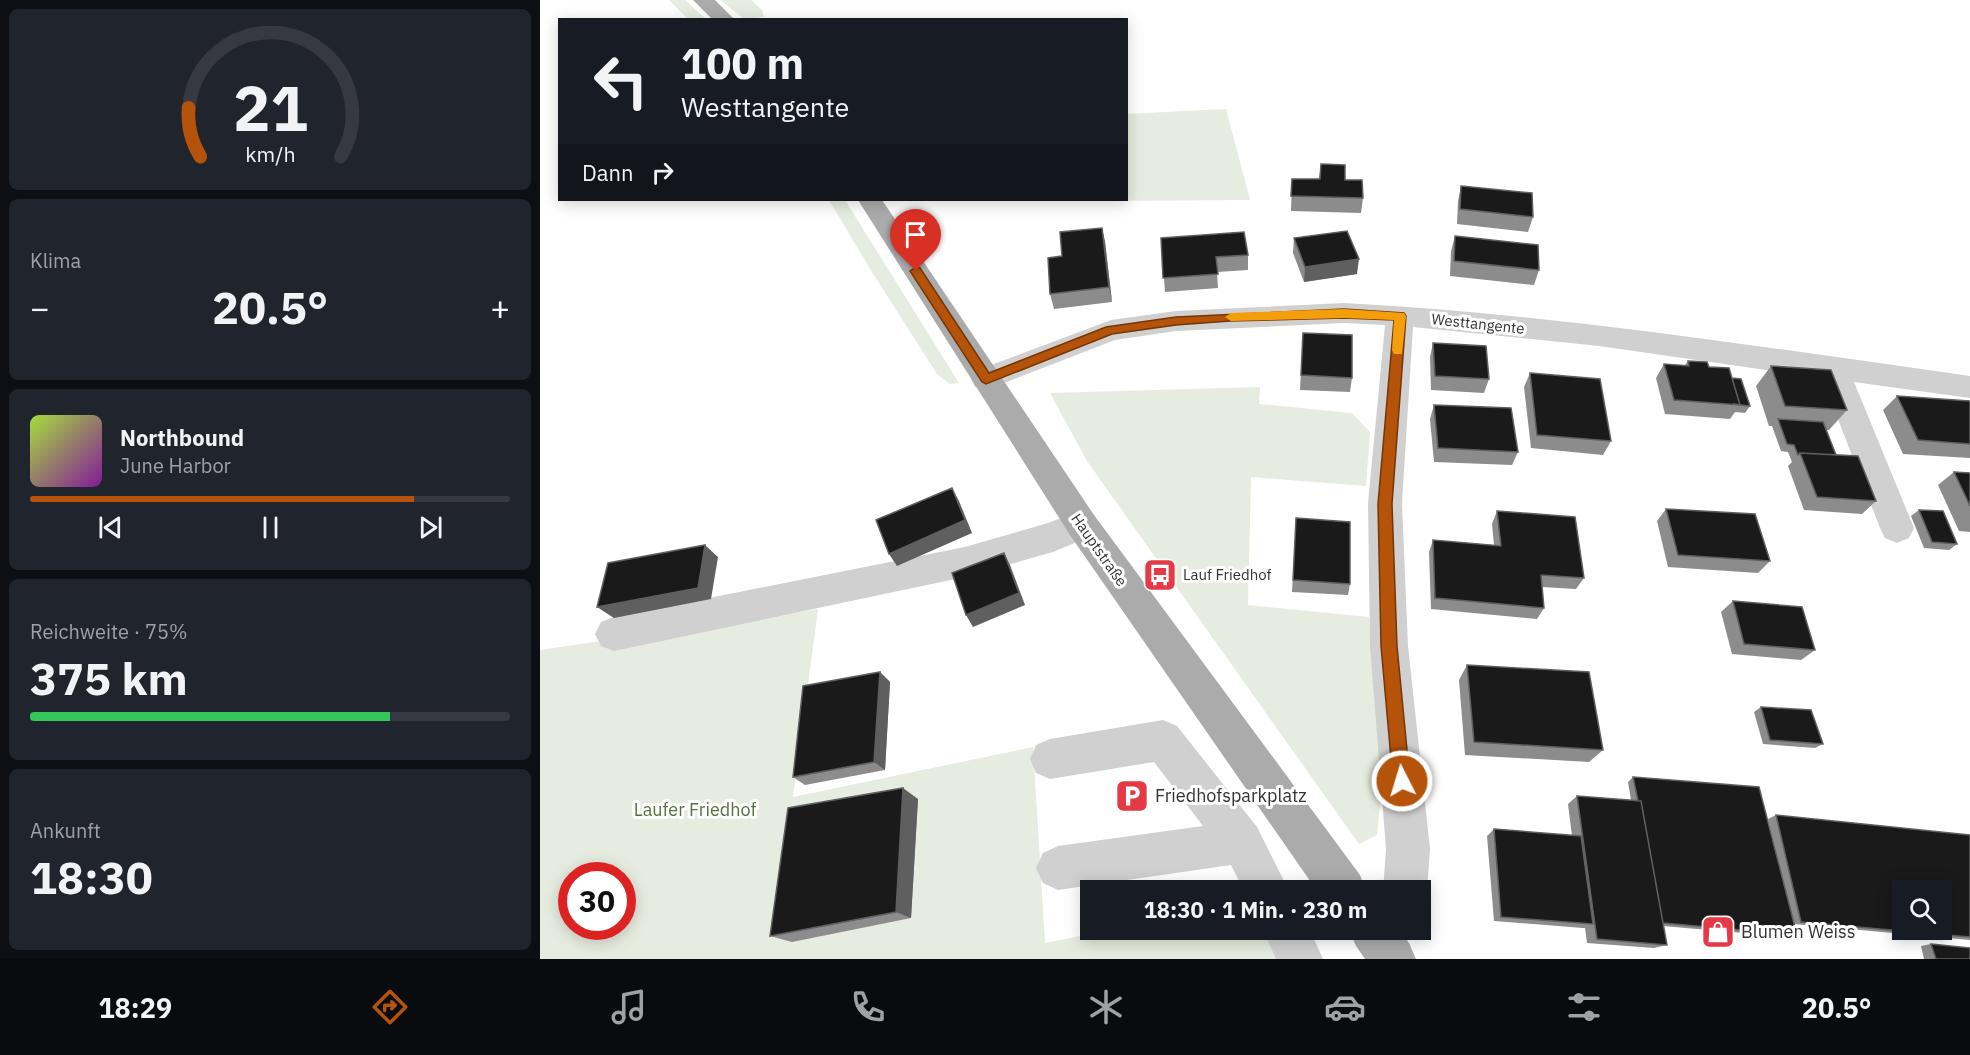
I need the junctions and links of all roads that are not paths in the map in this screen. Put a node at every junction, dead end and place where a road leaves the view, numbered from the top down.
1 (704, 0) edge
2 (723, 18) edge
3 (871, 201) edge
4 (1400, 316) junction
5 (1834, 369) junction
6 (986, 379) junction
7 (1970, 387) edge
8 (1082, 525) junction
9 (1897, 528) dead end
10 (614, 634) dead end
11 (1050, 759) dead end
12 (1242, 842) junction
13 (1058, 868) dead end
14 (1261, 880) edge
15 (1336, 880) edge
16 (1406, 880) edge
17 (1291, 940) edge
18 (1300, 959) edge

1 - 2 main road
3 - 6 main road, Hauptstraße
4 - 5 street, Westtangente
4 - 6 street, Westtangente
4 - 16 street
5 - 7 street, Westtangente
5 - 9 street
6 - 8 main road, Hauptstraße
8 - 10 street
8 - 15 main road, Hauptstraße
11 - 12 street
12 - 13 street
12 - 14 street
17 - 18 street

